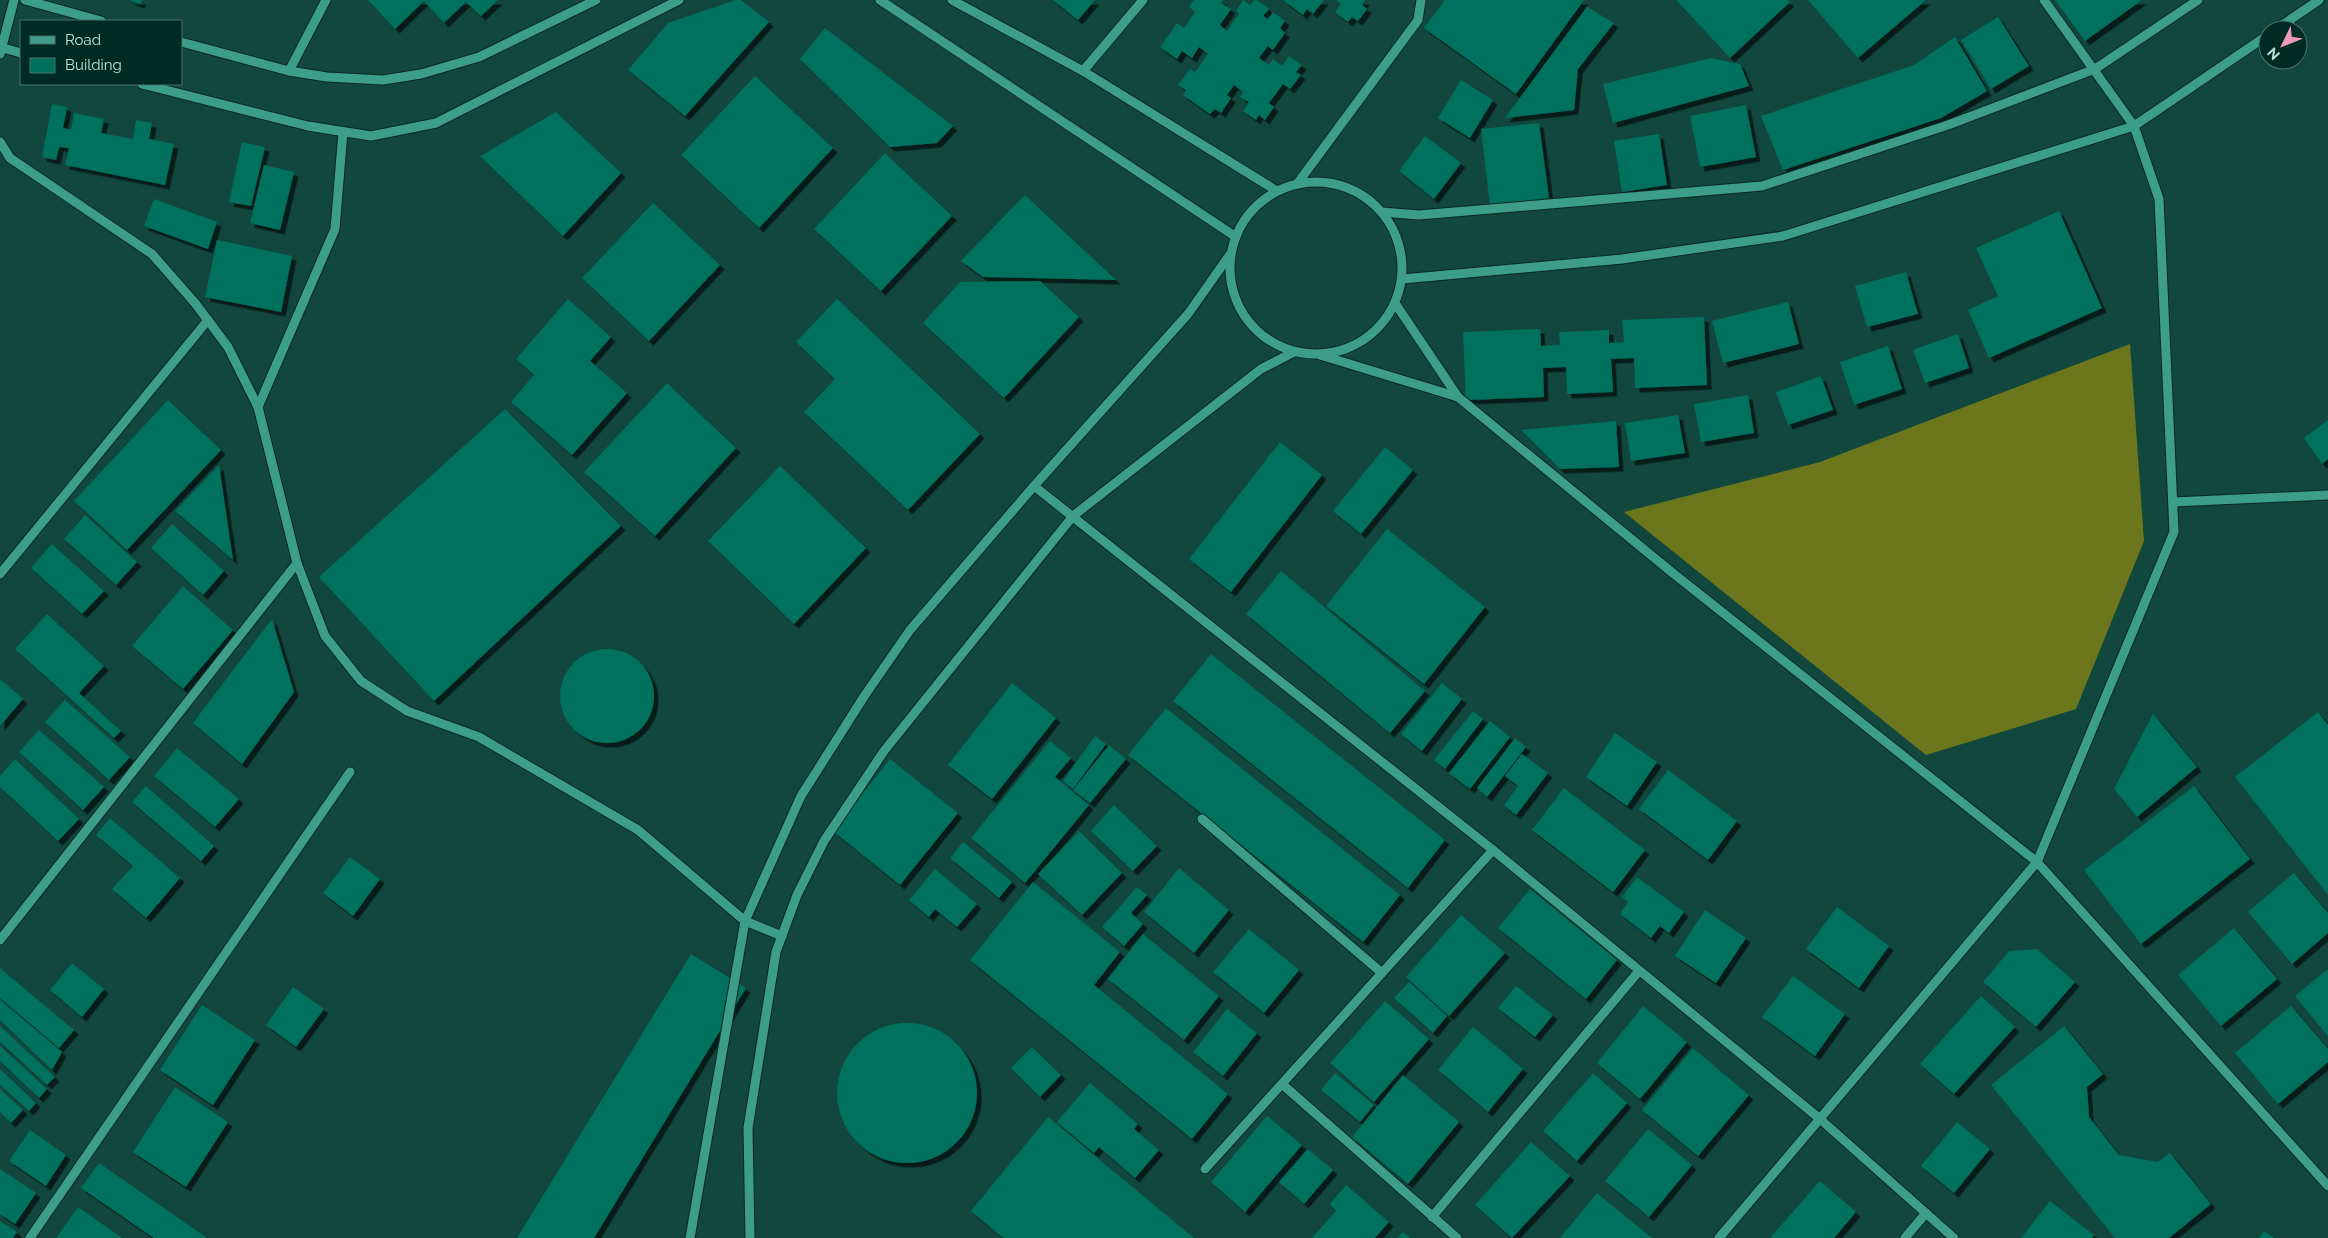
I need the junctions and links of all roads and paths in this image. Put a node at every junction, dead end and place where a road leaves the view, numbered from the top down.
1 (14, 0) edge
2 (25, 0) edge
3 (326, 0) edge
4 (596, 0) edge
5 (679, 0) edge
6 (880, 0) edge
7 (952, 0) edge
8 (1143, 0) edge
9 (1421, 0) edge
10 (2044, 0) edge
11 (2198, 0) edge
12 (2319, 0) edge
13 (52, 4) edge
14 (98, 20) edge
15 (2290, 20) edge
16 (2258, 41) edge
17 (182, 42) edge
18 (1, 50) edge
19 (20, 53) edge
20 (2095, 69) junction
21 (289, 71) junction
22 (1083, 71) junction
23 (146, 85) edge
24 (2134, 126) junction
25 (343, 132) junction
26 (0, 142) edge
27 (1296, 184) junction
28 (1277, 191) junction
29 (1382, 212) junction
30 (1236, 237) junction
31 (1231, 253) junction
32 (1402, 279) junction
33 (1396, 303) junction
34 (208, 320) junction
35 (1294, 352) junction
36 (1317, 355) junction
37 (1458, 397) junction
38 (258, 407) junction
39 (1034, 486) junction
40 (2328, 495) edge
41 (2173, 502) junction
42 (1073, 516) junction
43 (297, 563) junction
44 (0, 574) edge
45 (350, 772) dead end
46 (1202, 819) dead end
47 (1493, 850) junction
48 (2037, 862) junction
49 (745, 920) junction
50 (782, 936) junction
51 (0, 940) edge
52 (1639, 971) junction
53 (1382, 973) junction
54 (1282, 1084) junction
55 (1820, 1119) junction
56 (1205, 1169) dead end
57 (2328, 1186) edge
58 (1926, 1213) junction
59 (1432, 1217) junction
60 (30, 1238) edge
61 (690, 1238) edge
62 (750, 1238) edge
63 (1457, 1238) edge
64 (1719, 1238) edge
65 (1906, 1238) edge
66 (1954, 1238) edge

1 - 18 street
2 - 13 street
3 - 21 street
4 - 21 street
5 - 25 street
6 - 30 street
7 - 22 street
8 - 22 street
9 - 27 street
10 - 20 street
11 - 20 street
12 - 15 street
13 - 14 street
16 - 24 street
17 - 21 street
18 - 19 street
20 - 24 street
20 - 29 street
22 - 28 street
23 - 25 street
24 - 32 street
24 - 41 street
25 - 38 street
26 - 34 street
27 - 28 street
27 - 29 street
28 - 30 street
29 - 32 street
30 - 31 street
31 - 35 street
31 - 39 street
32 - 33 street
33 - 36 street
33 - 37 street
34 - 38 street
34 - 44 street
35 - 36 street
35 - 42 street
36 - 37 street
37 - 48 street
38 - 43 street
39 - 42 street
39 - 49 street
40 - 41 street
41 - 48 street
42 - 47 street
42 - 50 street
43 - 49 street
43 - 51 street
45 - 60 street
46 - 53 street
47 - 52 street
47 - 53 street
48 - 55 street
48 - 57 street
49 - 50 street
49 - 61 street
50 - 62 street
52 - 55 street
52 - 59 street
53 - 54 street
54 - 56 street
54 - 59 street
55 - 58 street
55 - 64 street
58 - 65 street
58 - 66 street
59 - 63 street

